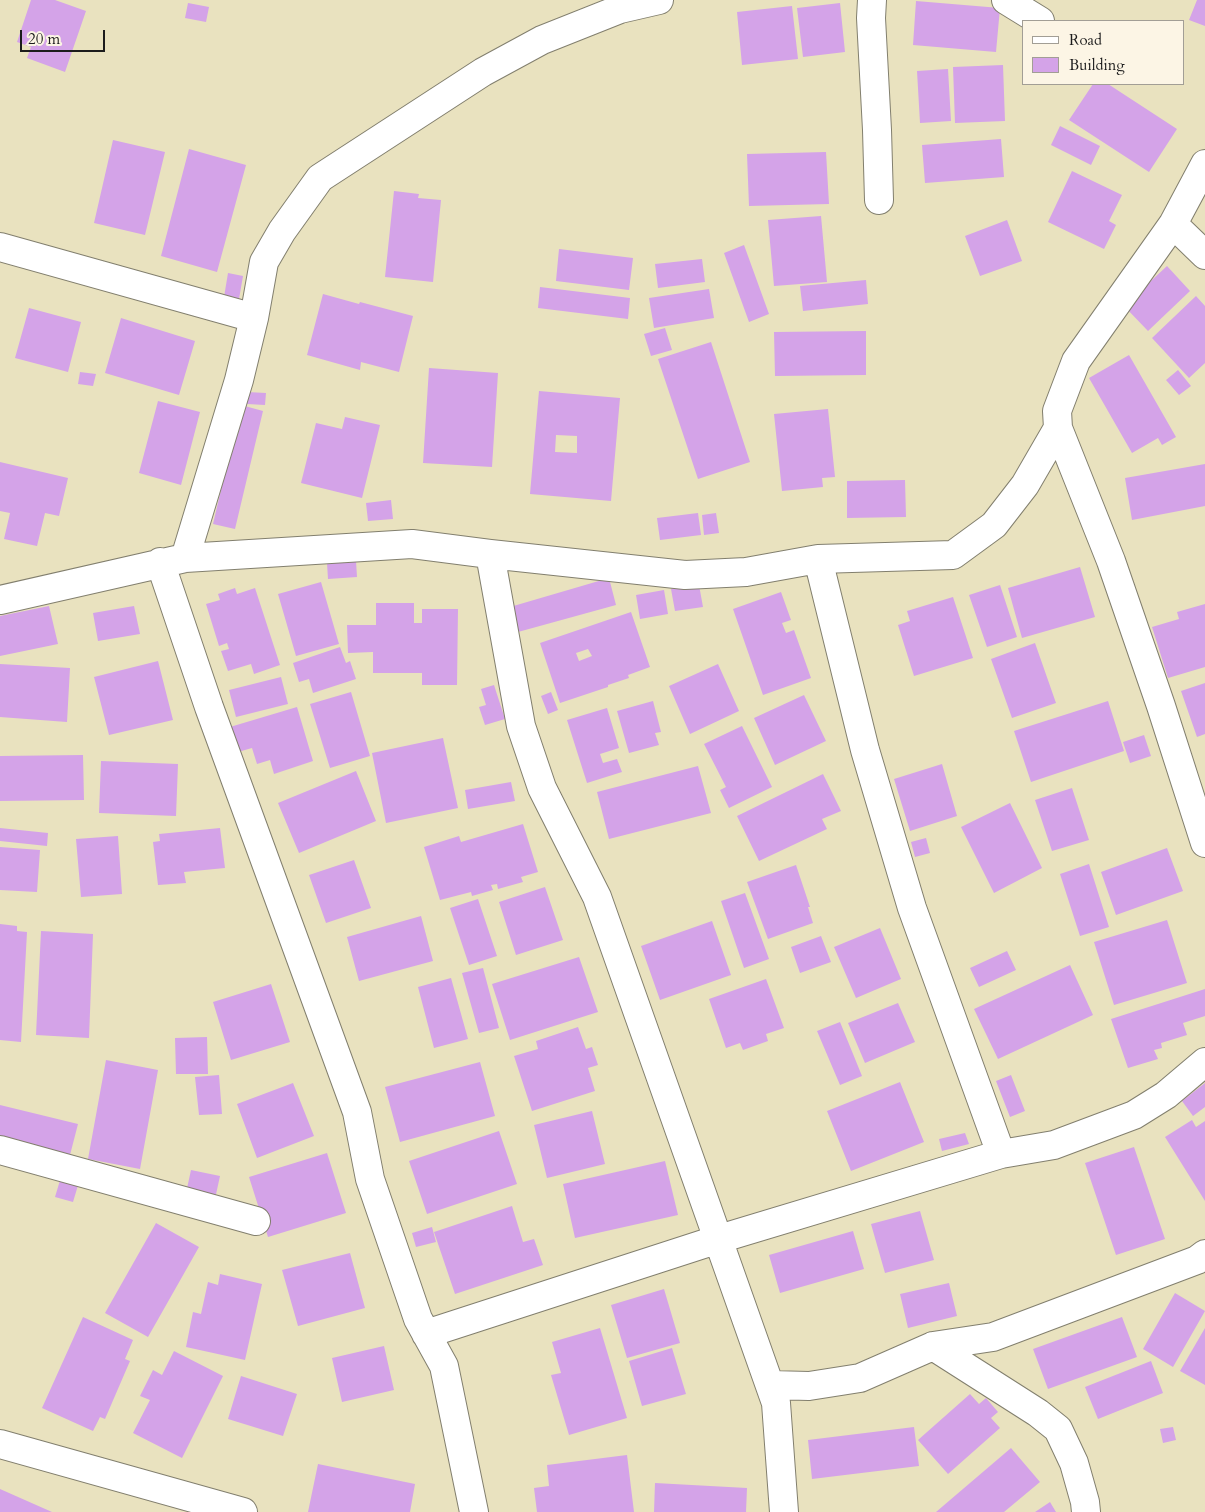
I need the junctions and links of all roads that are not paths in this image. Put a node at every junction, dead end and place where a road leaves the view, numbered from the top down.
1 (659, 0) edge
2 (872, 0) edge
3 (1006, 0) edge
4 (1038, 20) edge
5 (1205, 164) edge
6 (879, 200) dead end
7 (1173, 224) junction
8 (0, 247) edge
9 (1205, 255) edge
10 (254, 318) junction
11 (1058, 428) junction
12 (490, 554) junction
13 (818, 559) junction
14 (173, 560) junction
15 (0, 600) edge
16 (1205, 843) edge
17 (1205, 1062) edge
18 (0, 1150) edge
19 (1001, 1154) junction
20 (256, 1221) dead end
21 (719, 1239) junction
22 (1202, 1260) edge
23 (426, 1334) junction
24 (933, 1346) junction
25 (770, 1385) junction
26 (0, 1444) edge
27 (243, 1512) edge
28 (474, 1512) edge
29 (784, 1512) edge
30 (1086, 1512) edge

1 - 10 street
2 - 6 street
3 - 4 street
5 - 7 street
7 - 9 street
7 - 11 street
8 - 10 street
10 - 14 street
11 - 13 street
11 - 16 street
12 - 13 street
12 - 14 street
12 - 21 street
13 - 19 street
14 - 15 street
14 - 23 street
17 - 19 street
18 - 20 street
19 - 21 street
21 - 23 street
21 - 25 street
22 - 24 street
23 - 28 street
24 - 25 street
24 - 30 street
25 - 29 street
26 - 27 street

